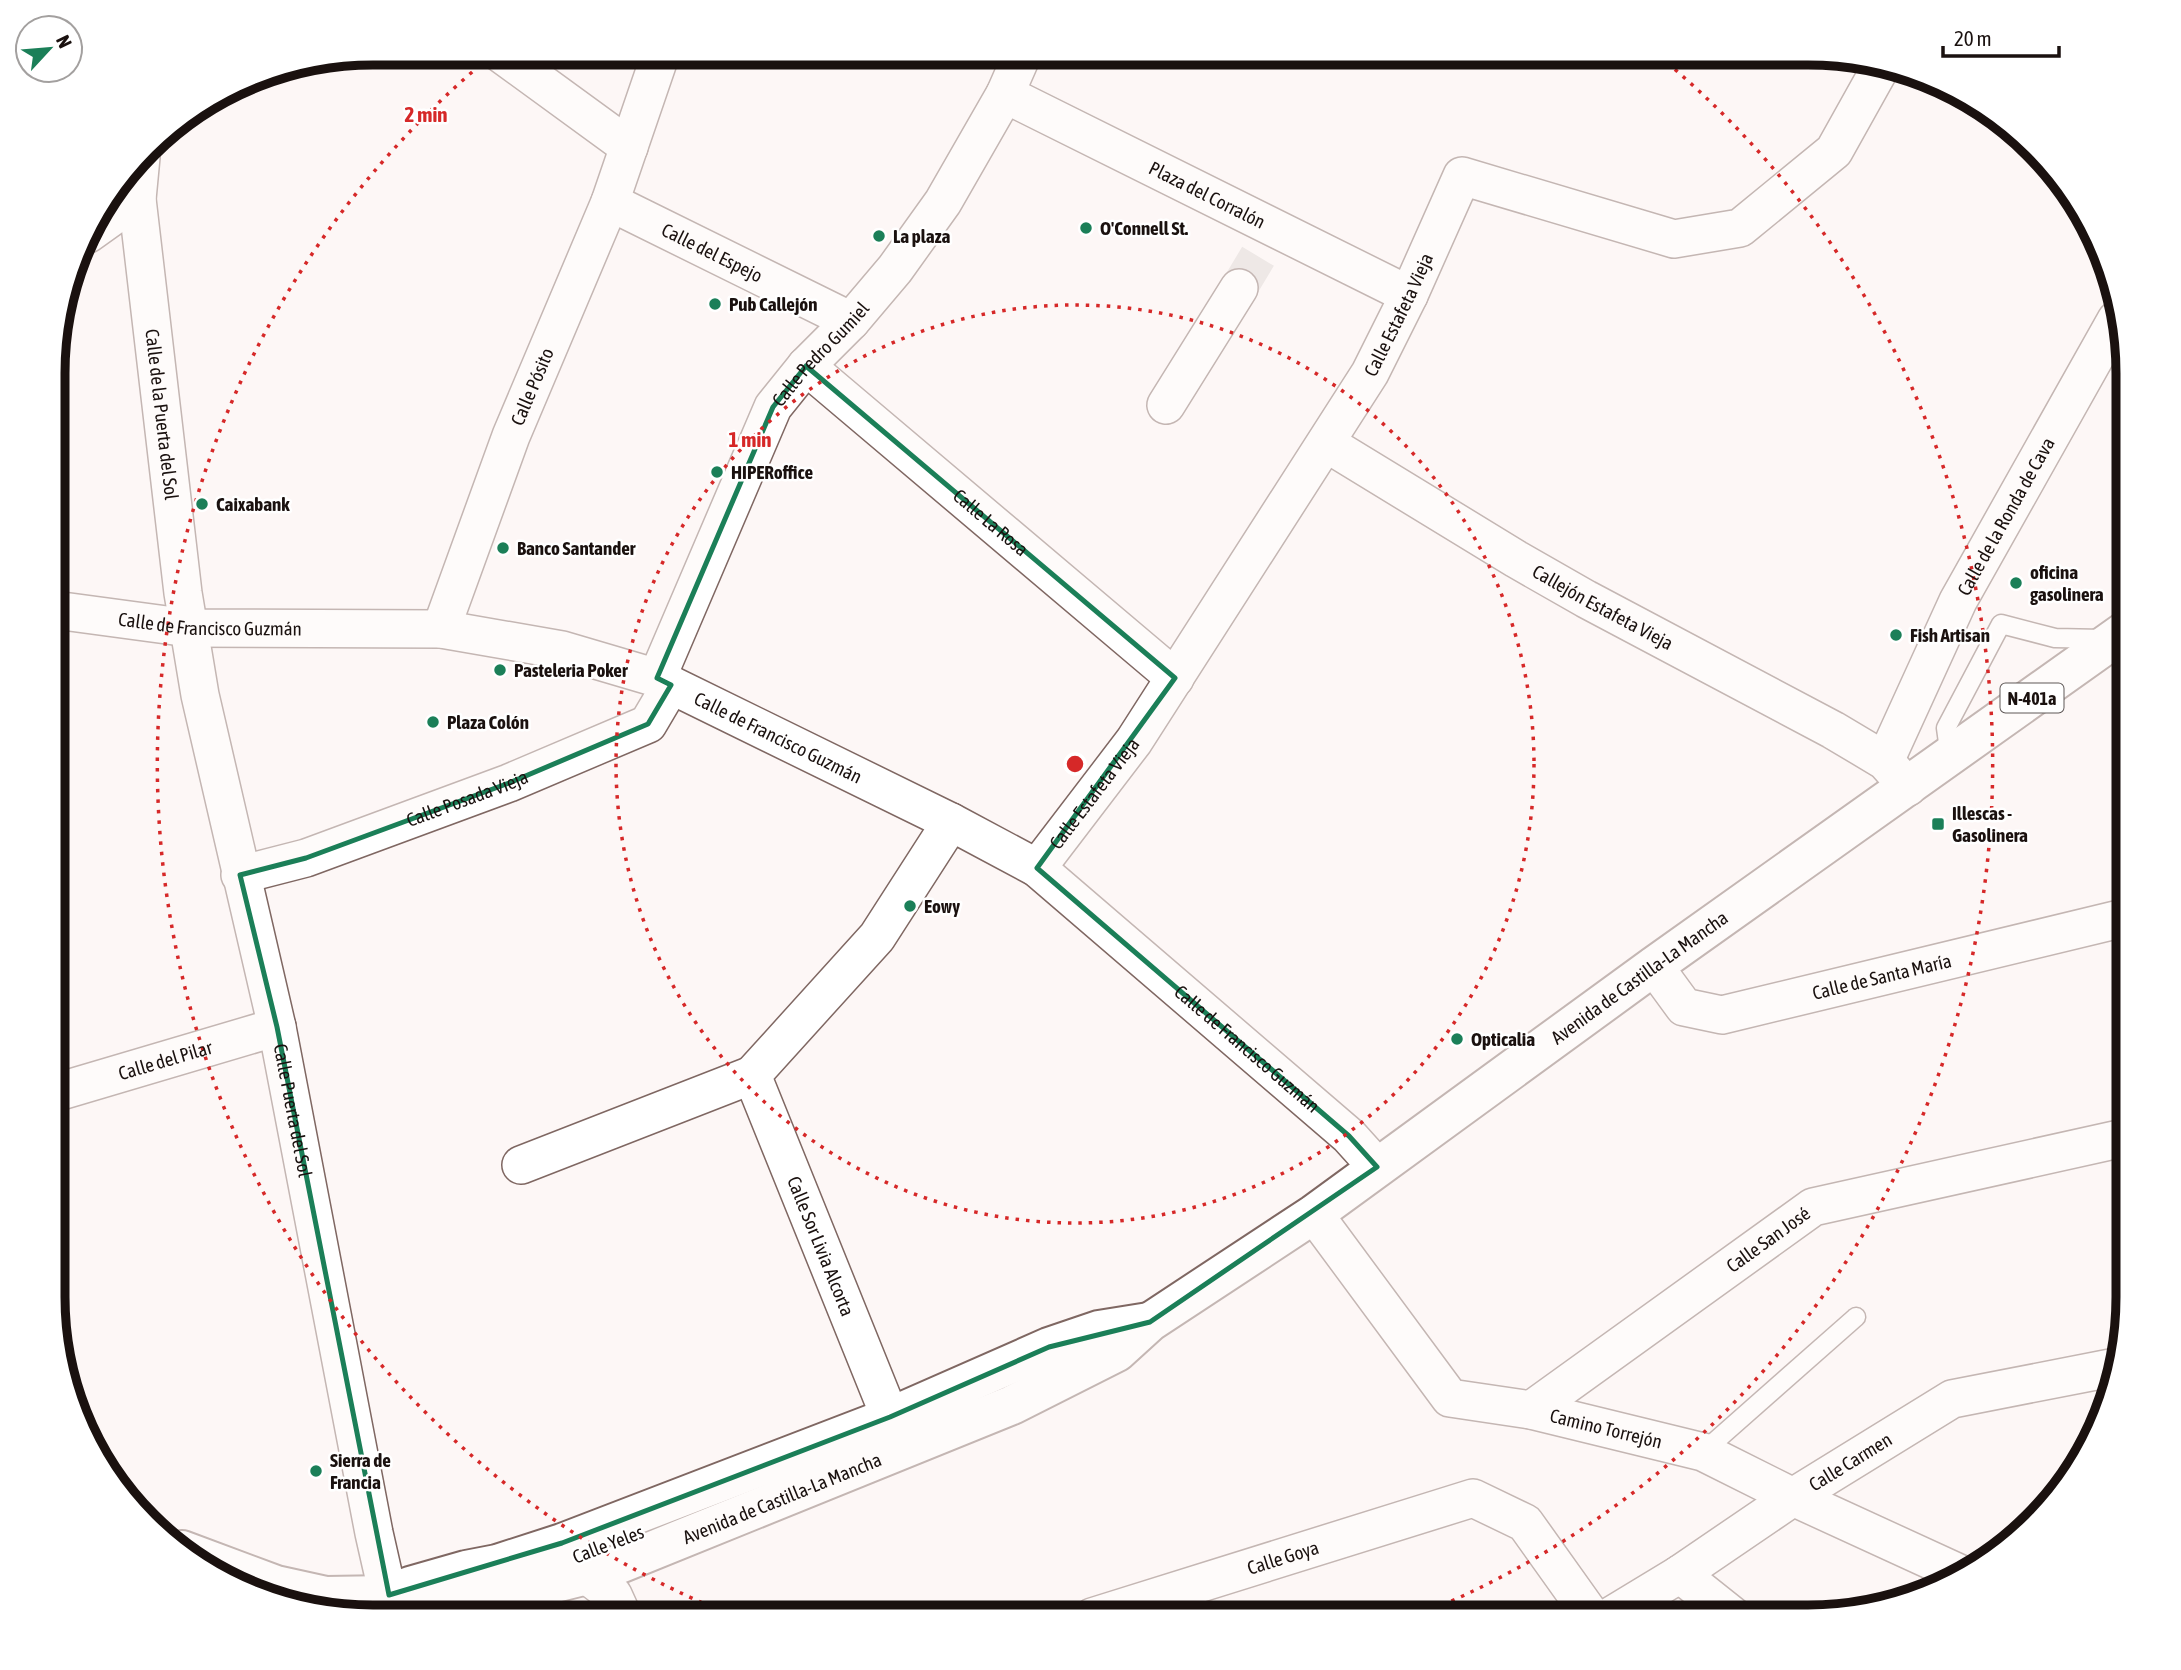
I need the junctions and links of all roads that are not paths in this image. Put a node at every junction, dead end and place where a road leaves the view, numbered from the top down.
1 (518, 65) edge
2 (657, 65) edge
3 (1018, 65) edge
4 (1878, 73) edge
5 (1005, 94) junction
6 (629, 147) junction
7 (140, 171) edge
8 (137, 199) junction
9 (610, 202) junction
10 (104, 222) edge
11 (1239, 288) tunnel mouth
12 (1409, 295) junction
13 (851, 321) junction
14 (2113, 326) edge
15 (806, 366) junction
16 (1166, 405) dead end
17 (1326, 443) junction
18 (65, 611) edge
19 (189, 628) junction
20 (441, 629) junction
21 (2116, 634) edge
22 (2116, 638) edge
23 (1175, 678) junction
24 (664, 682) junction
25 (1950, 757) junction
26 (1896, 774) junction
27 (951, 822) junction
28 (1037, 868) junction
29 (240, 875) junction
30 (2116, 920) edge
31 (1654, 966) junction
32 (277, 1027) junction
33 (752, 1075) junction
34 (65, 1090) edge
35 (2116, 1140) edge
36 (521, 1165) dead end
37 (1377, 1167) junction
38 (1314, 1214) junction
39 (1856, 1317) dead end
40 (1150, 1322) junction
41 (2108, 1369) edge
42 (1531, 1410) junction
43 (890, 1417) junction
44 (843, 1434) junction
45 (1703, 1452) junction
46 (1793, 1497) junction
47 (219, 1564) edge
48 (497, 1564) junction
49 (1951, 1569) edge
50 (1680, 1574) junction
51 (583, 1589) edge
52 (384, 1605) edge
53 (391, 1605) edge
54 (392, 1605) edge
55 (400, 1605) edge
56 (1130, 1605) edge
57 (1583, 1605) edge
58 (1629, 1605) edge
59 (1718, 1605) edge

1 - 6 street
2 - 6 street, Calle Pósito
3 - 5 street, Calle Pedro Gumiel
4 - 12 street, Calle Estafeta Vieja
5 - 12 street, Plaza del Corralón
5 - 13 street, Calle Pedro Gumiel
6 - 9 street, Calle Pósito
7 - 8 street
8 - 10 street
8 - 19 street, Calle de la Puerta del Sol
9 - 13 street, Calle del Espejo
9 - 20 street, Calle Pósito
11 - 16 street
12 - 17 street, Calle Estafeta Vieja
13 - 15 street, Calle Pedro Gumiel
14 - 26 street, Calle de la Ronda de Cava
15 - 23 street, Calle La Rosa
15 - 24 street, Calle Pedro Gumiel
17 - 23 street, Calle Estafeta Vieja
17 - 26 street, Callejón Estafeta Vieja
18 - 19 street, Calle de Francisco Guzmán
19 - 20 street, Calle de Francisco Guzmán
19 - 29 street, Calle Puerta del Sol
20 - 24 street, Calle de Francisco Guzmán
21 - 25 lane
22 - 25 main road, Avenida de Castilla-La Mancha / N-401a
23 - 28 street, Calle Estafeta Vieja
24 - 27 street, Calle de Francisco Guzmán
24 - 29 street, Calle Posada Vieja
25 - 26 main road, Avenida de Castilla-La Mancha / N-401a
26 - 31 main road, Avenida de Castilla-La Mancha / N-401a
27 - 28 street, Calle de Francisco Guzmán
27 - 33 street
28 - 37 street, Calle de Francisco Guzmán
29 - 32 street, Calle Puerta del Sol
30 - 31 street, Calle de Santa María
31 - 37 main road, Avenida de Castilla-La Mancha / N-401a
32 - 34 street, Calle del Pilar
32 - 53 street, Calle Puerta del Sol
33 - 36 street
33 - 43 street, Calle Sor Livia Alcorta
35 - 42 street, Calle San José
37 - 38 main road, Avenida de Castilla-La Mancha / N-401a
38 - 40 main road, Avenida de Castilla-La Mancha / N-401a
38 - 42 street, Camino Torrejón
39 - 45 lane
40 - 43 main road, Avenida de Castilla-La Mancha
40 - 51 main road, Avenida de Castilla-La Mancha
41 - 46 street, Calle Carmen
42 - 45 street, Camino Torrejón
43 - 44 main road, Avenida de Castilla-La Mancha
44 - 48 main road, Avenida de Castilla-La Mancha
44 - 51 street, Calle Yeles
45 - 46 street, Camino Torrejón
46 - 49 street, Camino Torrejón
46 - 50 street, Calle Carmen
47 - 52 main road, Avenida de Castilla-La Mancha
48 - 51 street, Calle Yeles
48 - 54 main road, Avenida de Castilla-La Mancha
50 - 58 street, Calle Carmen
50 - 59 street
51 - 55 main road, Avenida de Castilla-La Mancha
56 - 57 street, Calle Goya

